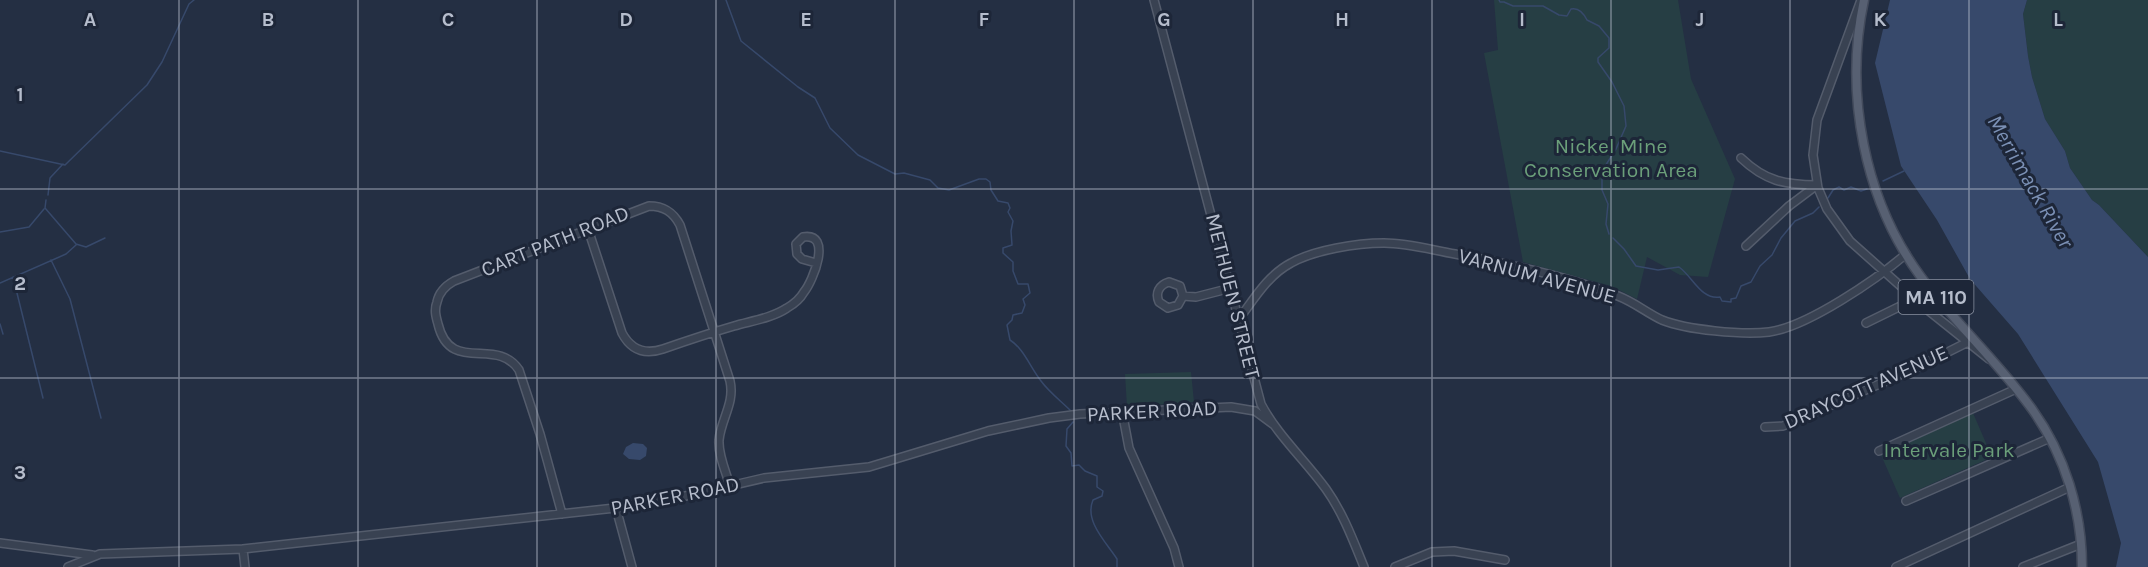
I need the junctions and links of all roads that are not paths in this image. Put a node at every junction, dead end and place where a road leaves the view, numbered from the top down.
1 (1154, 0) edge
2 (1862, 0) edge
3 (1741, 158) dead end
4 (1817, 185) junction
5 (588, 229) junction
6 (1746, 246) dead end
7 (1906, 254) junction
8 (816, 263) dead end
9 (1885, 273) junction
10 (1231, 288) junction
11 (1184, 296) dead end
12 (1915, 299) junction
13 (1239, 319) junction
14 (1866, 323) dead end
15 (714, 332) junction
16 (1966, 343) junction
17 (1993, 363) junction
18 (2016, 389) junction
19 (1122, 411) junction
20 (1274, 425) junction
21 (1765, 427) dead end
22 (2050, 438) junction
23 (1879, 451) dead end
24 (730, 486) junction
25 (2070, 487) junction
26 (1906, 501) dead end
27 (616, 508) junction
28 (562, 514) junction
29 (0, 543) edge
30 (2081, 544) junction
31 (243, 549) junction
32 (94, 556) junction
33 (1505, 560) dead end
34 (68, 567) edge
35 (245, 567) edge
36 (632, 567) edge
37 (1179, 567) edge
38 (1365, 567) edge
39 (1395, 567) edge
40 (1896, 567) edge
41 (2023, 567) edge
42 (2082, 567) edge

1 - 10 street, METHUEN STREET
2 - 4 street
2 - 7 main road, MA 110
3 - 4 street
4 - 6 street
4 - 9 street
5 - 15 street
5 - 15 street, CART PATH ROAD
5 - 28 street, CART PATH ROAD
7 - 9 street, VARNUM AVENUE
7 - 17 main road, MA 110
8 - 15 street
9 - 12 street
9 - 13 street, VARNUM AVENUE
10 - 11 street
10 - 13 street, METHUEN STREET
12 - 14 street
12 - 16 street
13 - 20 street, METHUEN STREET
15 - 24 street, CART PATH ROAD
16 - 17 street
16 - 21 street, DRAYCOTT AVENUE
17 - 18 main road, MA 110
18 - 22 main road, MA 110
18 - 23 street
19 - 20 street, PARKER ROAD
19 - 24 street, PARKER ROAD
19 - 37 street
20 - 38 street, METHUEN STREET
22 - 25 main road, MA 110
22 - 26 street
24 - 27 street, PARKER ROAD
25 - 30 main road, MA 110
25 - 40 street
27 - 28 street, PARKER ROAD
27 - 36 street
28 - 31 street, PARKER ROAD
29 - 32 street
30 - 41 street
30 - 42 main road, MA 110
31 - 32 street, PARKER ROAD
31 - 35 street
32 - 34 street, PARKER ROAD
33 - 39 street

